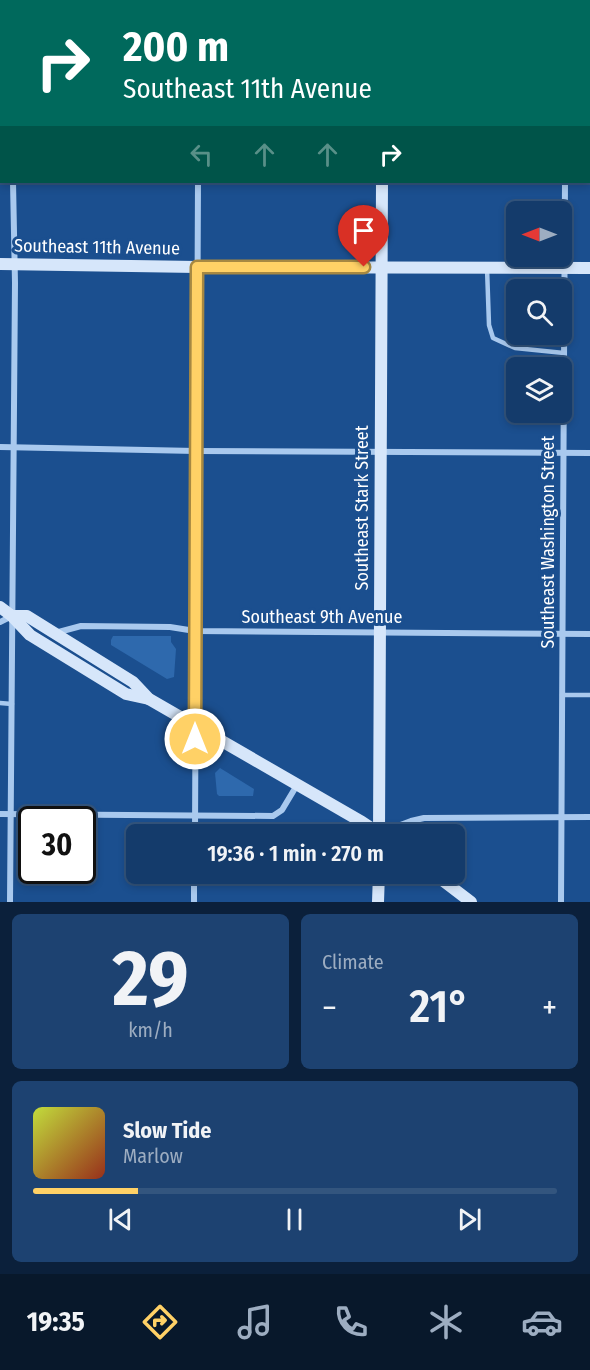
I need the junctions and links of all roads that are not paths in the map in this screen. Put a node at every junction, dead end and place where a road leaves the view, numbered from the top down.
1 (13, 183) edge
2 (198, 183) edge
3 (382, 183) edge
4 (564, 183) edge
5 (564, 201) edge
6 (0, 264) edge
7 (15, 264) junction
8 (197, 267) junction
9 (382, 267) junction
10 (487, 267) junction
11 (506, 267) edge
12 (564, 267) joint
13 (590, 268) edge
14 (564, 353) junction
15 (0, 447) edge
16 (14, 447) junction
17 (196, 451) junction
18 (380, 452) junction
19 (563, 453) junction
20 (590, 453) edge
21 (0, 607) edge
22 (12, 616) junction
23 (0, 622) edge
24 (195, 631) junction
25 (380, 632) junction
26 (54, 633) junction
27 (562, 633) junction
28 (590, 634) edge
29 (562, 695) junction
30 (590, 695) edge
31 (149, 699) junction
32 (0, 704) edge
33 (12, 704) junction
34 (195, 726) junction
35 (297, 785) junction
36 (0, 814) edge
37 (10, 814) junction
38 (195, 815) junction
39 (562, 817) junction
40 (590, 817) edge
41 (195, 824) edge
42 (365, 824) edge
43 (379, 824) edge
44 (402, 824) edge
45 (194, 884) edge
46 (379, 884) edge
47 (447, 884) edge
48 (10, 902) edge
49 (194, 902) edge
50 (378, 902) edge
51 (471, 902) edge
52 (561, 902) edge

1 - 7 street
2 - 8 street
3 - 9 street, Southeast Stark Street
4 - 5 street, Southeast Washington Street
6 - 7 street, Southeast 11th Avenue
7 - 8 street, Southeast 11th Avenue
7 - 16 street
8 - 9 street, Southeast 11th Avenue
8 - 17 street
9 - 10 street, Southeast 11th Avenue
9 - 18 street, Southeast Stark Street
10 - 11 street, Southeast 11th Avenue
10 - 14 lane
12 - 13 street, Southeast 11th Avenue
12 - 14 street, Southeast Washington Street
14 - 19 street, Southeast Washington Street
15 - 16 street
16 - 17 street
16 - 22 street
17 - 18 street
17 - 24 street
18 - 19 street
18 - 25 street, Southeast Stark Street
19 - 20 street
19 - 27 street, Southeast Washington Street
21 - 22 street
22 - 23 street
22 - 26 street
22 - 31 street
22 - 33 street
24 - 25 street, Southeast 9th Avenue
24 - 26 street, Southeast 9th Avenue
24 - 34 street
25 - 27 street, Southeast 9th Avenue
25 - 43 street, Southeast Stark Street
26 - 31 street
27 - 28 street, Southeast 9th Avenue
27 - 29 street, Southeast Washington Street
29 - 30 lane
29 - 39 street, Southeast Washington Street
31 - 34 street
32 - 33 lane
33 - 37 street
34 - 35 street
34 - 38 street
35 - 38 street
35 - 42 street
36 - 37 street
37 - 38 street
37 - 48 street
38 - 41 street
39 - 40 street
39 - 44 street
39 - 52 street, Southeast Washington Street
45 - 49 street
46 - 50 street
47 - 51 street

